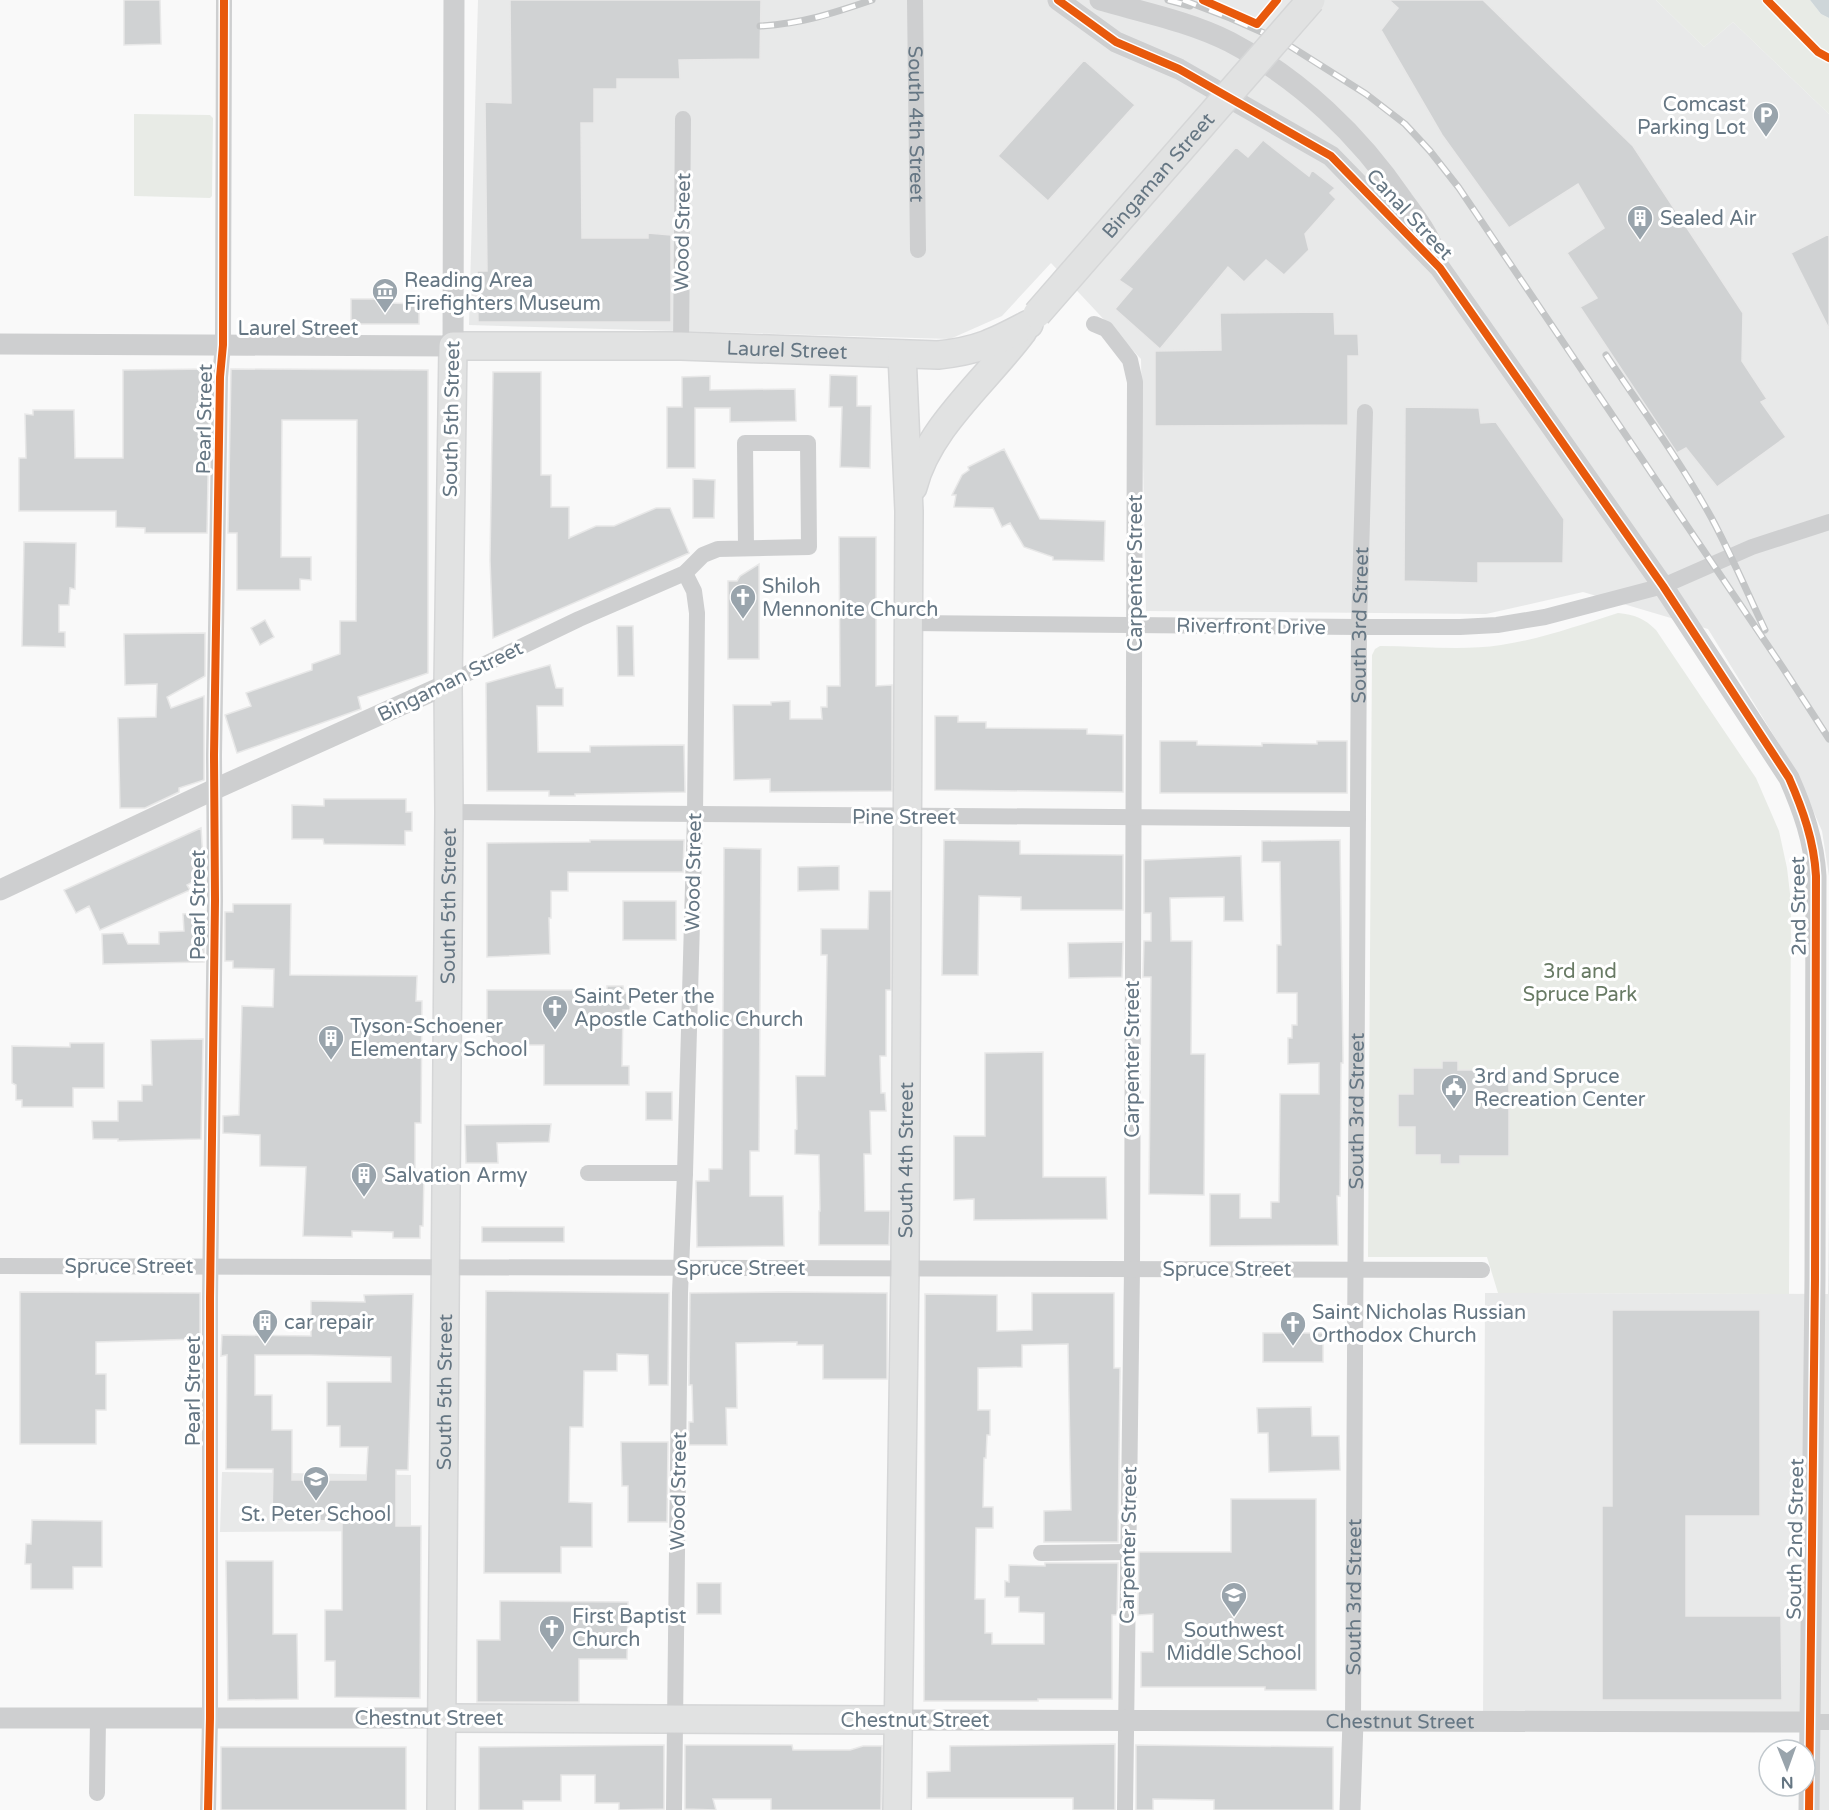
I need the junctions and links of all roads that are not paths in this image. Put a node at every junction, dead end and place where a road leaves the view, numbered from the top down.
1 (224, 0) edge
2 (454, 0) edge
3 (915, 0) edge
4 (1059, 0) edge
5 (1100, 0) edge
6 (1311, 0) edge
7 (684, 119) dead end
8 (918, 250) dead end
9 (1440, 268) junction
10 (1033, 319) junction
11 (1094, 324) dead end
12 (0, 344) edge
13 (223, 345) junction
14 (453, 346) junction
15 (681, 346) junction
16 (902, 354) junction
17 (1365, 412) dead end
18 (909, 511) junction
19 (1829, 522) edge
20 (746, 548) junction
21 (685, 573) junction
22 (1663, 586) junction
23 (909, 623) junction
24 (1134, 625) junction
25 (1359, 627) junction
26 (448, 684) junction
27 (215, 789) junction
28 (449, 812) junction
29 (695, 815) junction
30 (907, 817) junction
31 (1133, 818) junction
32 (1358, 819) junction
33 (0, 890) edge
34 (588, 1173) dead end
35 (685, 1173) junction
36 (0, 1266) edge
37 (211, 1266) junction
38 (446, 1267) junction
39 (681, 1268) junction
40 (904, 1268) junction
41 (1822, 1268) edge
42 (1132, 1269) junction
43 (1354, 1269) junction
44 (1482, 1270) dead end
45 (1128, 1552) junction
46 (1041, 1553) dead end
47 (0, 1718) edge
48 (98, 1718) junction
49 (210, 1718) junction
50 (442, 1718) junction
51 (675, 1719) junction
52 (898, 1720) junction
53 (1125, 1721) junction
54 (1353, 1721) junction
55 (1819, 1722) edge
56 (97, 1793) dead end
57 (208, 1810) edge
58 (441, 1810) edge
59 (674, 1810) edge
60 (897, 1810) edge
61 (1125, 1810) edge
62 (1350, 1810) edge
63 (1809, 1810) edge

1 - 13 street, Pearl Street
2 - 14 street, South 5th Street
3 - 8 street, South 4th Street
4 - 9 street, Canal Street
5 - 9 street, Canal Street
6 - 10 main road, Bingaman Street, bridge
7 - 15 street, Wood Street
9 - 22 street, Canal Street
10 - 16 main road, Laurel Street
10 - 18 main road, South 4th Street
11 - 24 street, Carpenter Street
12 - 13 street, Laurel Street
13 - 14 street, Laurel Street
13 - 27 street, Pearl Street
14 - 15 main road, Laurel Street
14 - 26 main road, South 5th Street
15 - 16 main road, Laurel Street
16 - 18 main road, South 4th Street
17 - 25 street, South 3rd Street
18 - 23 main road, South 4th Street
19 - 22 street, Riverfront Drive
20 - 20 street, Bingaman Street
20 - 21 street, Bingaman Street
21 - 26 street, Bingaman Street
21 - 29 street, Wood Street
22 - 25 street, Riverfront Drive
22 - 41 street, 2nd Street
23 - 24 street, Riverfront Drive
23 - 30 main road, South 4th Street
24 - 25 street, Riverfront Drive
24 - 31 street, Carpenter Street
25 - 32 street, South 3rd Street
26 - 27 street, Bingaman Street
26 - 28 main road, South 5th Street
27 - 33 street, Bingaman Street
27 - 37 street, Pearl Street
28 - 29 street, Pine Street
28 - 38 main road, South 5th Street
29 - 30 street, Pine Street
29 - 35 street, Wood Street
30 - 31 street, Pine Street
30 - 40 main road, South 4th Street
31 - 32 street, Pine Street
31 - 42 street, Carpenter Street
32 - 43 street, South 3rd Street
34 - 35 street
35 - 39 street, Wood Street
36 - 37 street, Spruce Street
37 - 38 street, Spruce Street
37 - 49 street, Pearl Street
38 - 39 street, Spruce Street
38 - 50 main road, South 5th Street
39 - 40 street, Spruce Street
39 - 51 street, Wood Street
40 - 42 street, Spruce Street
40 - 52 main road, South 4th Street
41 - 55 street, South 2nd Street
42 - 43 street, Spruce Street
42 - 45 street, Carpenter Street
43 - 44 street, Spruce Street
43 - 54 street, South 3rd Street
45 - 46 street
45 - 53 street, Carpenter Street
47 - 48 street, Chestnut Street
48 - 49 street, Chestnut Street
48 - 56 street
49 - 50 street, Chestnut Street
49 - 57 street, Pearl Street
50 - 51 main road, Chestnut Street
50 - 58 main road, South 5th Street
51 - 52 main road, Chestnut Street
51 - 59 street, Wood Street
52 - 53 street, Chestnut Street
52 - 60 main road, South 4th Street
53 - 54 street, Chestnut Street
53 - 61 street, Carpenter Street
54 - 55 street, Chestnut Street
54 - 62 street, South 3rd Street
55 - 63 street, South 2nd Street

